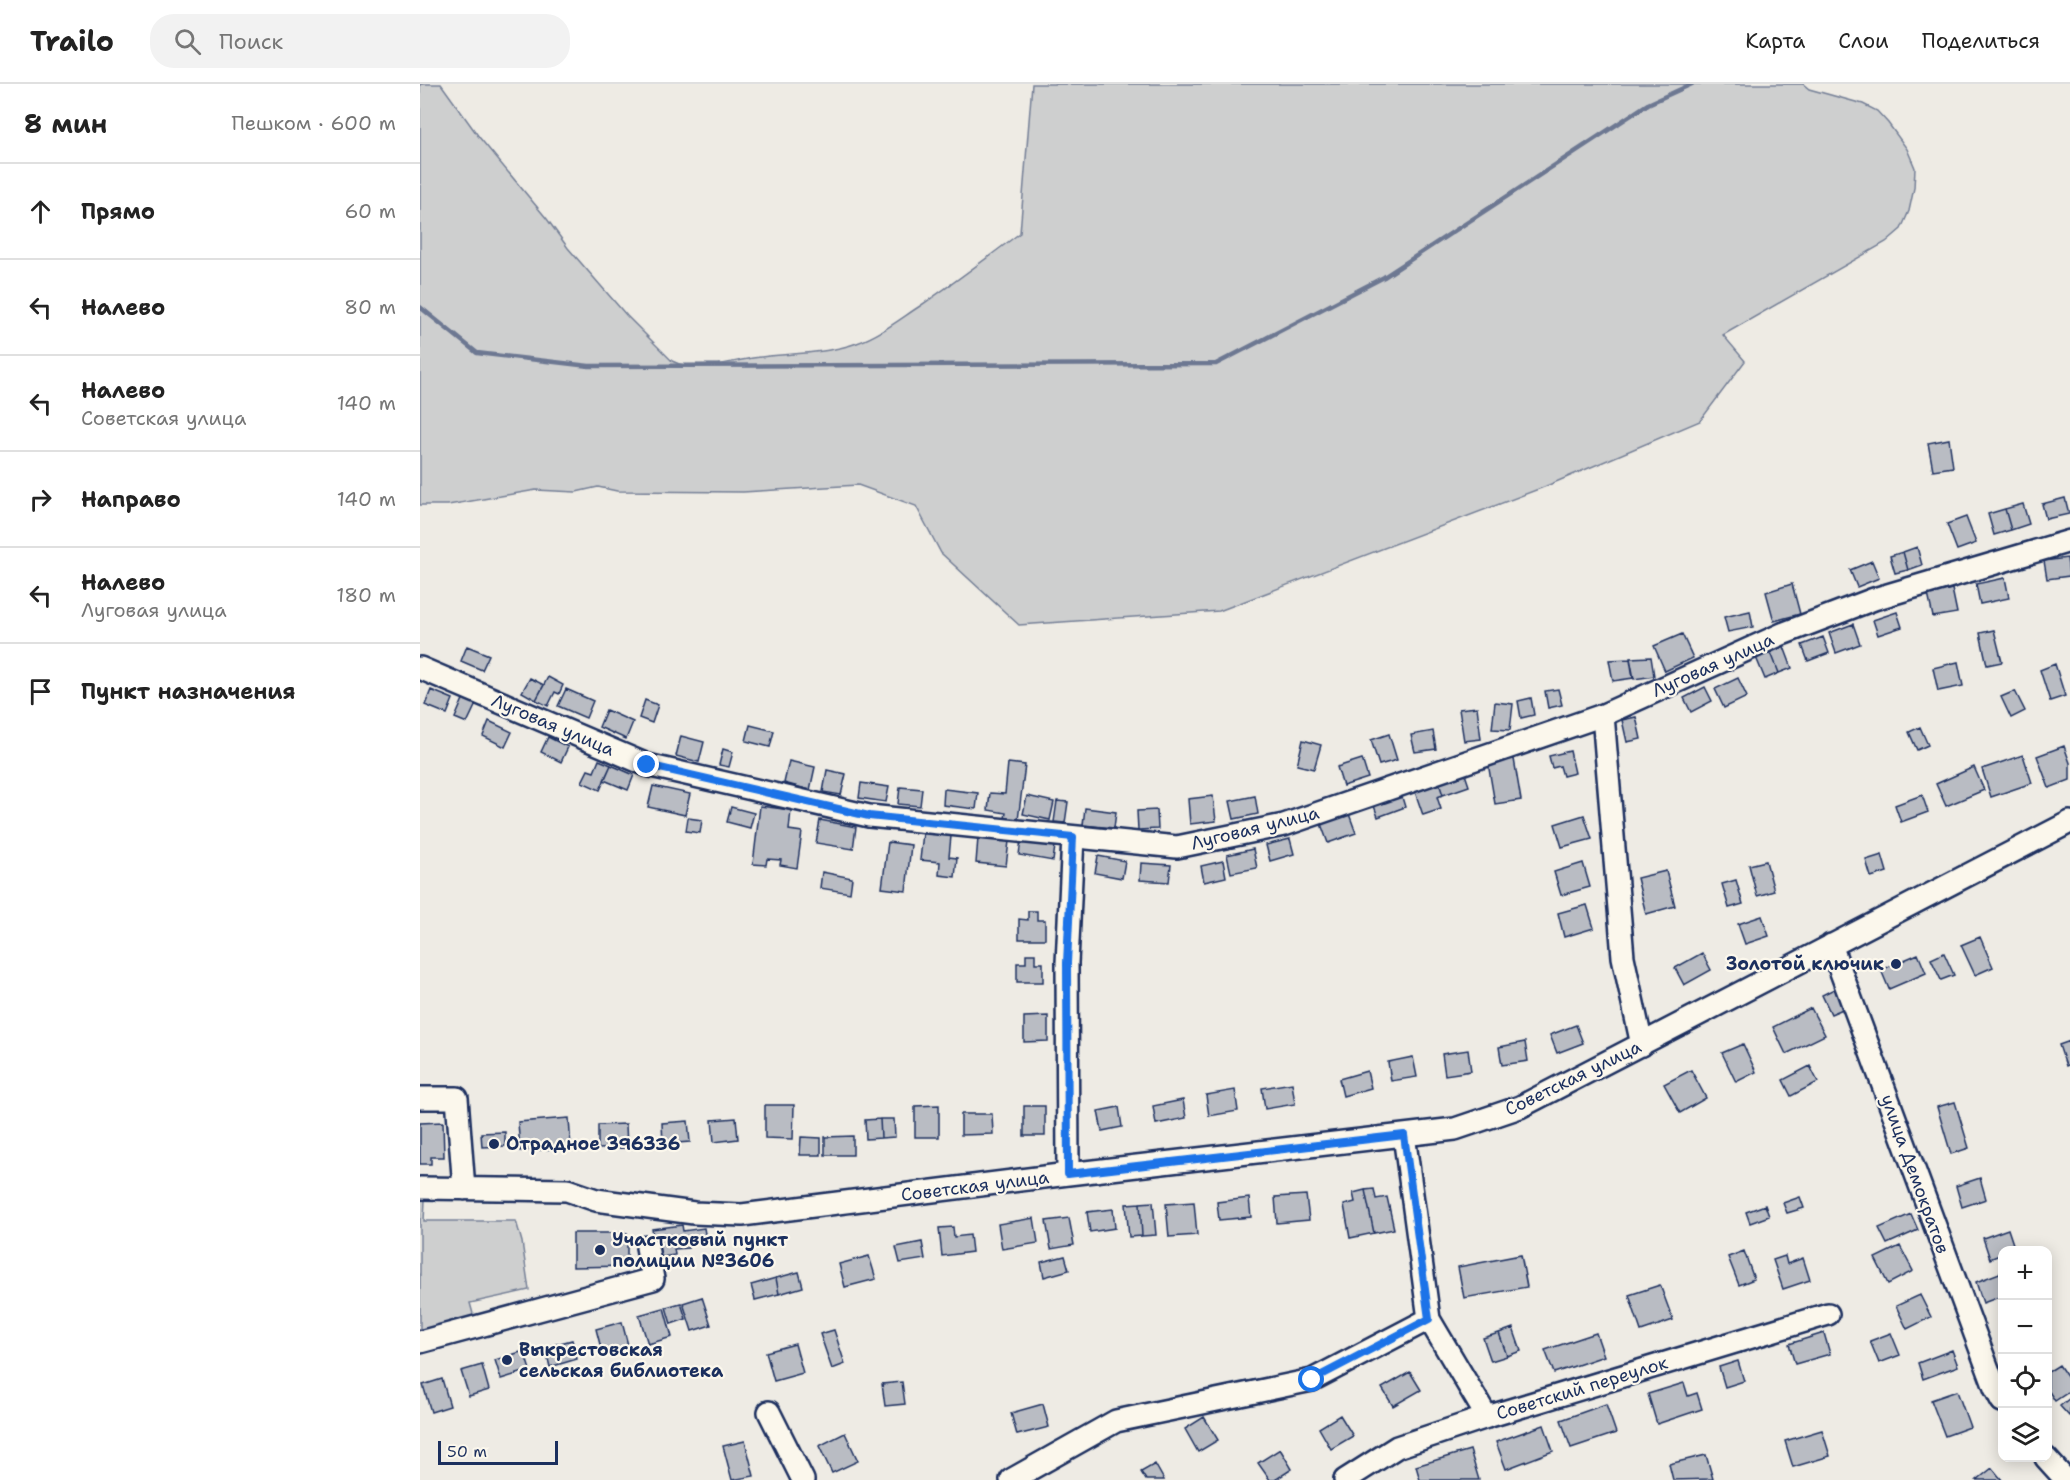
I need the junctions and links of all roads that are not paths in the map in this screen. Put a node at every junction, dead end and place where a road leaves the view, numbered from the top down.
1 (2070, 541) edge
2 (420, 668) edge
3 (1604, 715) junction
4 (2070, 822) edge
5 (1073, 837) junction
6 (1831, 945) junction
7 (1642, 1045) junction
8 (420, 1098) edge
9 (1404, 1135) junction
10 (1068, 1174) junction
11 (420, 1188) edge
12 (464, 1190) junction
13 (647, 1247) dead end
14 (1828, 1314) dead end
15 (1429, 1319) junction
16 (420, 1342) edge
17 (1998, 1393) edge
18 (769, 1412) dead end
19 (1487, 1417) junction
20 (2050, 1462) edge
21 (803, 1480) edge
22 (1011, 1480) edge
23 (1345, 1480) edge
24 (2066, 1480) edge

1 - 3 street, Луговая улица
2 - 5 street, Луговая улица
3 - 5 street, Луговая улица
3 - 7 street
4 - 6 street, Советская улица
5 - 10 street
6 - 7 street, Советская улица
6 - 17 street, улица Демократов
7 - 9 street, Советская улица
8 - 12 street
9 - 10 street, Советская улица
9 - 15 street
10 - 12 street, Советская улица
11 - 12 street, Советская улица
13 - 16 street
14 - 19 street, Советский переулок
15 - 19 street
15 - 22 street
18 - 21 street
19 - 23 street, Советский переулок
20 - 24 street

